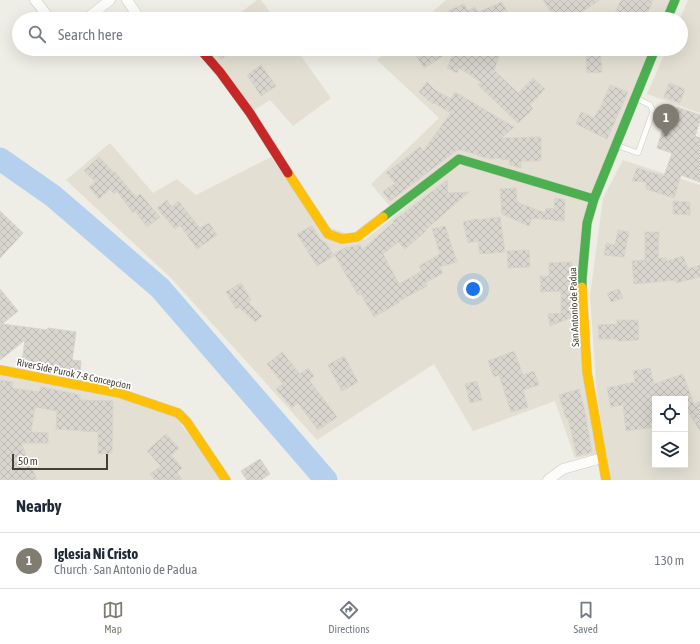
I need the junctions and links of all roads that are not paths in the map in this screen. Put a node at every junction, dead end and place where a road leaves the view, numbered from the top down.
1 (35, 0) edge
2 (110, 0) edge
3 (126, 0) edge
4 (675, 0) edge
5 (44, 12) edge
6 (95, 12) edge
7 (135, 12) edge
8 (671, 12) edge
9 (206, 56) edge
10 (652, 56) edge
11 (636, 98) junction
12 (616, 145) junction
13 (594, 199) junction
14 (0, 370) edge
15 (602, 458) junction
16 (226, 480) edge
17 (548, 480) edge
18 (606, 480) edge

1 - 5 street
2 - 6 street
3 - 7 street
4 - 8 street
9 - 13 street
10 - 11 street, San Antonio de Padua
11 - 12 street, San Antonio de Padua
11 - 12 lane
12 - 13 street, San Antonio de Padua
13 - 15 street, San Antonio de Padua
14 - 16 street, River Side Purok 7-8 Concepcion
15 - 17 street
15 - 18 street, San Antonio de Padua

